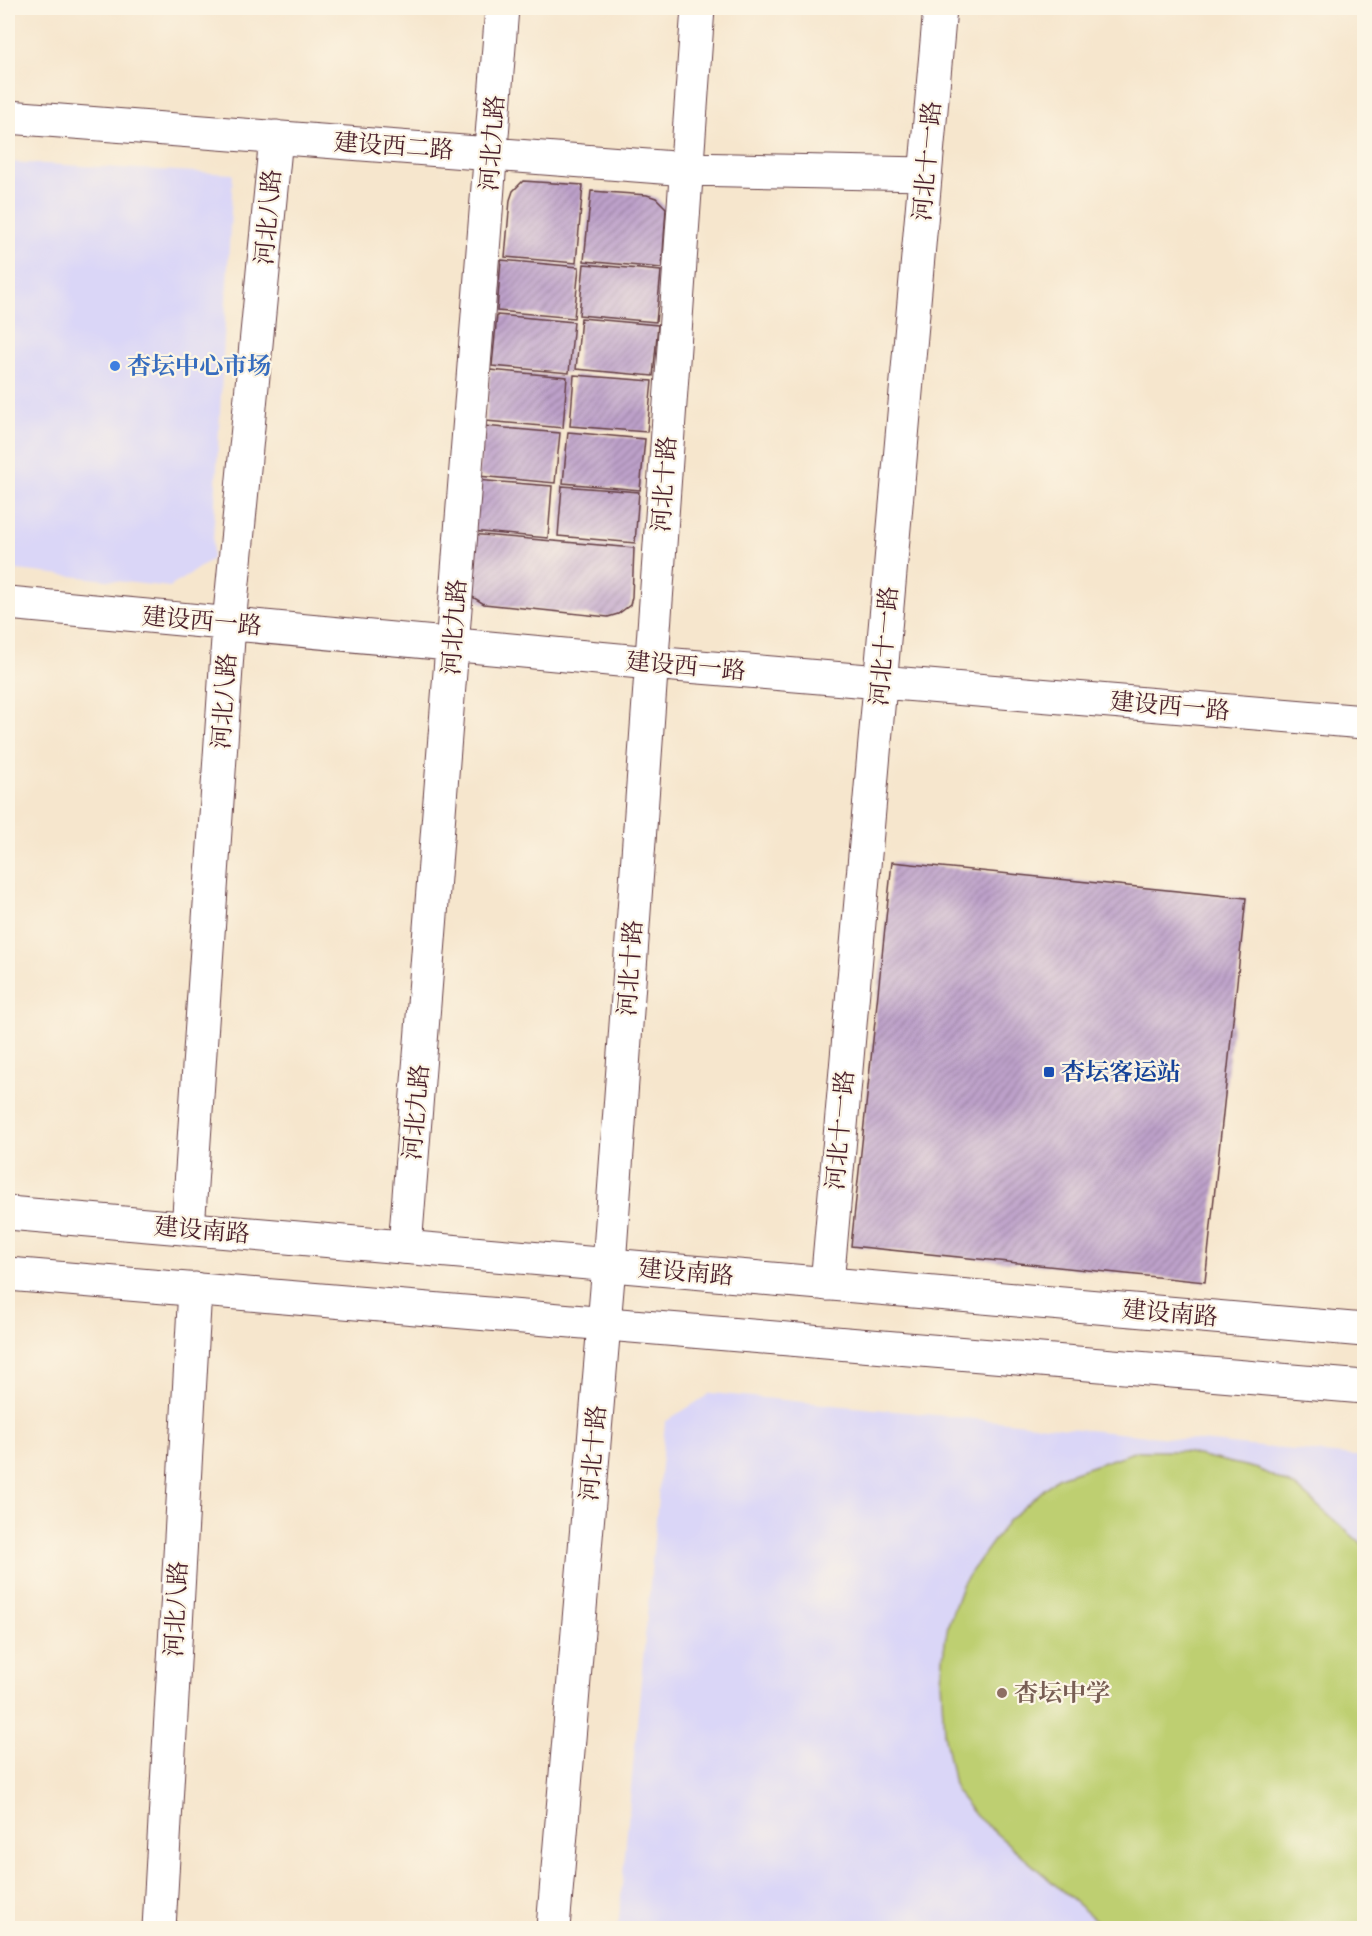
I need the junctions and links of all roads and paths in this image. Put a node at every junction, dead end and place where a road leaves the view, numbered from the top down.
1 (502, 8) edge
2 (698, 8) edge
3 (940, 8) edge
4 (8, 117) edge
5 (276, 138) junction
6 (491, 154) junction
7 (687, 169) junction
8 (926, 174) junction
9 (8, 603) edge
10 (229, 624) junction
11 (453, 644) junction
12 (651, 663) junction
13 (880, 682) junction
14 (1365, 722) edge
15 (8, 1213) edge
16 (188, 1229) junction
17 (405, 1247) junction
18 (609, 1265) junction
19 (8, 1274) edge
20 (827, 1284) junction
21 (195, 1289) junction
22 (604, 1323) junction
23 (1365, 1330) edge
24 (1365, 1387) edge
25 (159, 1929) edge
26 (554, 1929) edge

1 - 6 street, 河北九路
2 - 7 street, 河北十路
3 - 8 street, 河北十一路
4 - 5 street, 建设西二路
5 - 6 street, 建设西二路
5 - 10 street, 河北八路
6 - 7 street, 建设西二路
6 - 11 street, 河北九路
7 - 8 street, 建设西二路
7 - 12 street, 河北十路
8 - 13 street, 河北十一路
9 - 10 street, 建设西一路
10 - 11 street, 建设西一路
10 - 16 street, 河北八路
11 - 12 street, 建设西一路
11 - 17 street, 河北九路
12 - 13 street, 建设西一路
12 - 18 street, 河北十路
13 - 14 street, 建设西一路
13 - 20 street, 河北十一路
15 - 16 street, 建设南路
16 - 17 street, 建设南路
17 - 18 street, 建设南路
18 - 20 street, 建设南路
18 - 22 street, 河北十路
19 - 21 street
20 - 23 street, 建设南路
21 - 22 street
21 - 25 street, 河北八路
22 - 24 street
22 - 26 street, 河北十路

